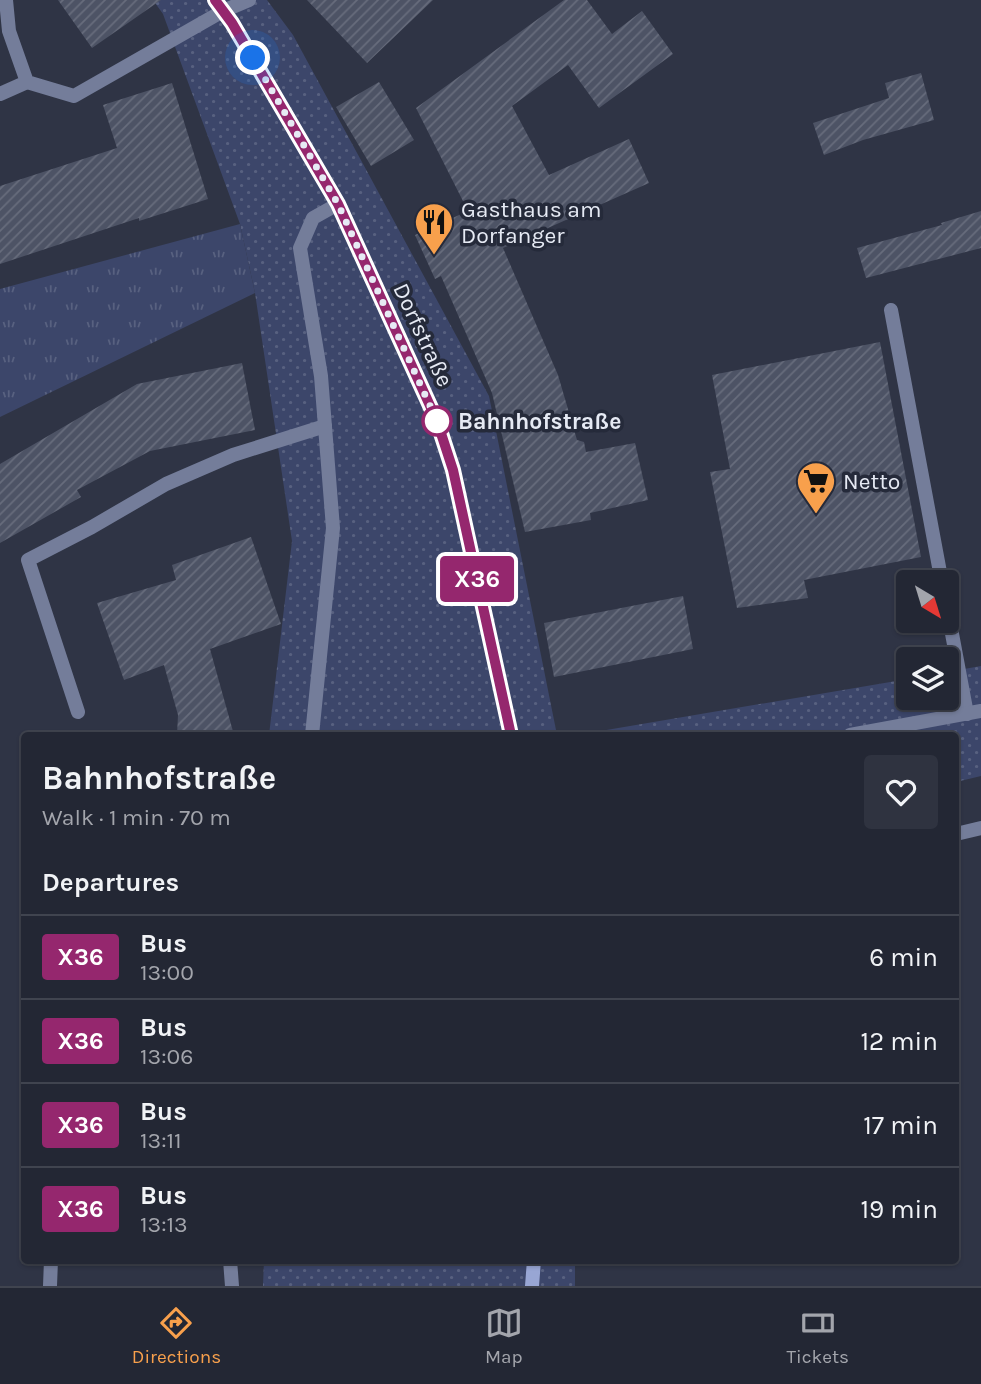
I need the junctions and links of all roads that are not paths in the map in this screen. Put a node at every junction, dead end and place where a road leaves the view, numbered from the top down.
1 (6, 0) edge
2 (249, 0) edge
3 (219, 6) edge
4 (27, 82) junction
5 (0, 94) edge
6 (338, 204) junction
7 (891, 310) dead end
8 (325, 426) junction
9 (940, 570) edge
10 (955, 634) edge
11 (78, 712) dead end
12 (977, 713) edge
13 (312, 732) edge
14 (510, 732) edge
15 (868, 732) edge
16 (981, 828) edge
17 (959, 833) edge
18 (51, 1264) edge
19 (230, 1264) edge
20 (534, 1264) edge
21 (50, 1286) edge
22 (232, 1286) edge
23 (532, 1286) edge

1 - 4 street
2 - 3 street
3 - 4 street
3 - 6 main road, Dorfstraße
4 - 5 street
6 - 8 street
6 - 14 main road, Dorfstraße
7 - 9 street
8 - 11 street
8 - 13 street
10 - 12 street
12 - 15 street
16 - 17 street
18 - 21 street
19 - 22 street
20 - 23 main road

